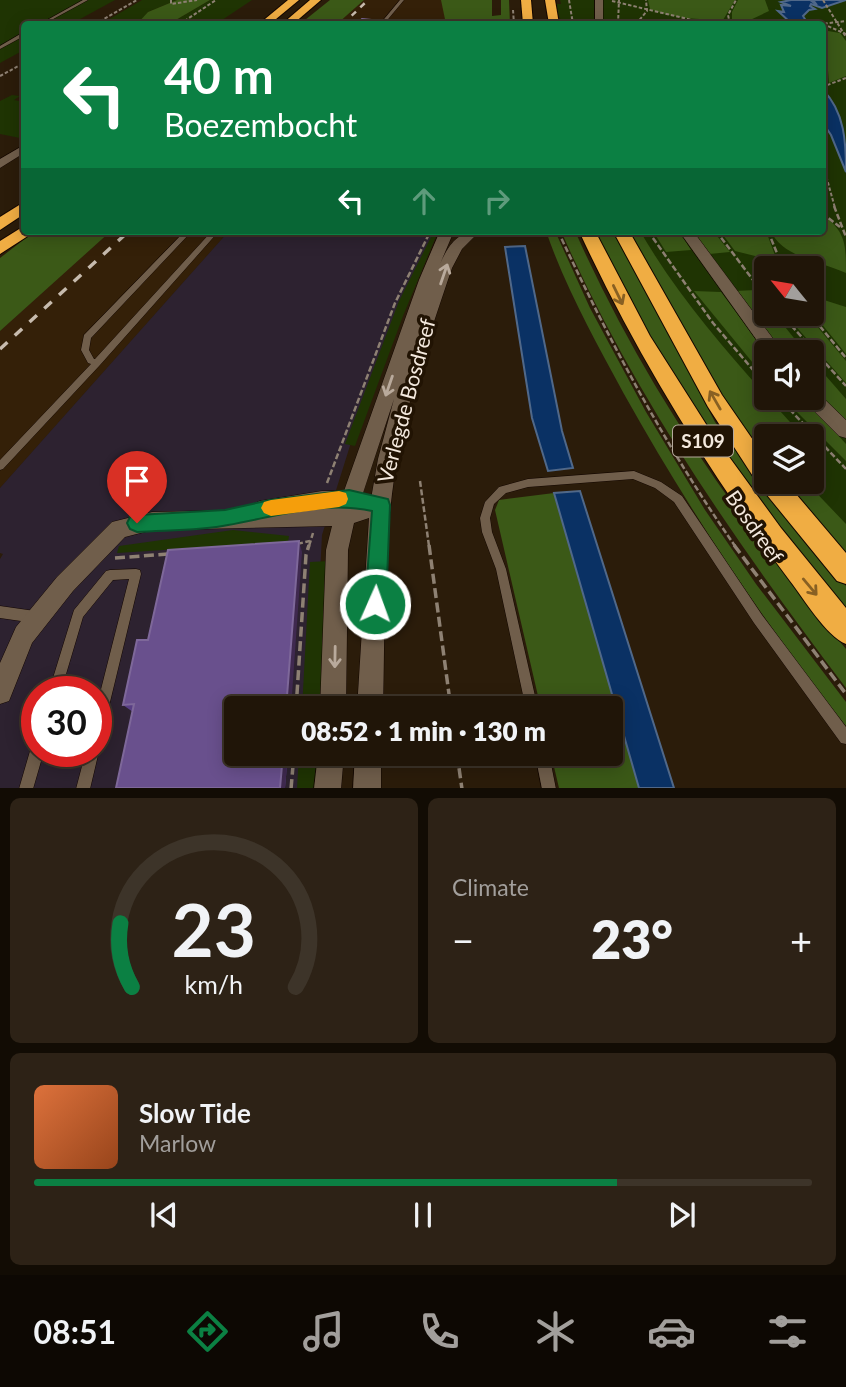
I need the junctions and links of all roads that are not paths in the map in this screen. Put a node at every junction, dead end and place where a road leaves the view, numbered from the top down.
1 (86, 0) edge
2 (293, 0) edge
3 (316, 0) edge
4 (402, 0) edge
5 (526, 0) edge
6 (550, 0) edge
7 (599, 0) edge
8 (48, 21) edge
9 (268, 21) edge
10 (291, 21) edge
11 (384, 21) edge
12 (528, 21) edge
13 (554, 21) edge
14 (599, 21) edge
15 (21, 36) edge
16 (0, 48) edge
17 (21, 150) edge
18 (0, 164) edge
19 (21, 209) edge
20 (0, 225) edge
21 (21, 234) edge
22 (185, 235) edge
23 (212, 235) edge
24 (445, 235) edge
25 (468, 235) edge
26 (589, 235) edge
27 (623, 235) edge
28 (689, 235) edge
29 (0, 249) edge
30 (766, 340) edge
31 (97, 363) junction
32 (824, 410) edge
33 (846, 431) edge
34 (754, 459) edge
35 (0, 466) edge
36 (781, 494) edge
37 (381, 505) junction
38 (347, 507) junction
39 (846, 572) edge
40 (0, 612) edge
41 (37, 618) junction
42 (846, 630) edge
43 (59, 676) edge
44 (111, 676) edge
45 (0, 692) edge
46 (333, 696) edge
47 (371, 696) edge
48 (529, 696) edge
49 (846, 738) edge
50 (330, 766) edge
51 (368, 766) edge
52 (544, 766) edge
53 (32, 767) edge
54 (88, 767) edge
55 (26, 788) edge
56 (83, 788) edge
57 (327, 788) edge
58 (367, 788) edge
59 (549, 788) edge

1 - 8 lane
2 - 9 highway
3 - 10 highway
4 - 11 lane
5 - 12 highway
6 - 13 highway
7 - 14 street
15 - 16 lane
17 - 18 street
19 - 20 highway
21 - 29 highway
22 - 31 lane
23 - 31 lane
24 -> 38 street, Verlegde Bosdreef
37 -> 25 street, Verlegde Bosdreef
26 -> 42 highway, Bosdreef / S109
34 -> 27 highway, Bosdreef / S109
28 - 30 street
31 - 35 lane
32 - 33 street
36 - 39 highway, Bosdreef
37 - 38 street
37 - 47 street, Verlegde Bosdreef
38 - 41 street
38 -> 46 street, Verlegde Bosdreef
40 - 41 lane
41 - 45 street
43 - 44 lane
48 - 49 lane
50 - 57 street
51 - 58 street
52 - 59 lane
53 - 55 lane
54 - 56 lane

